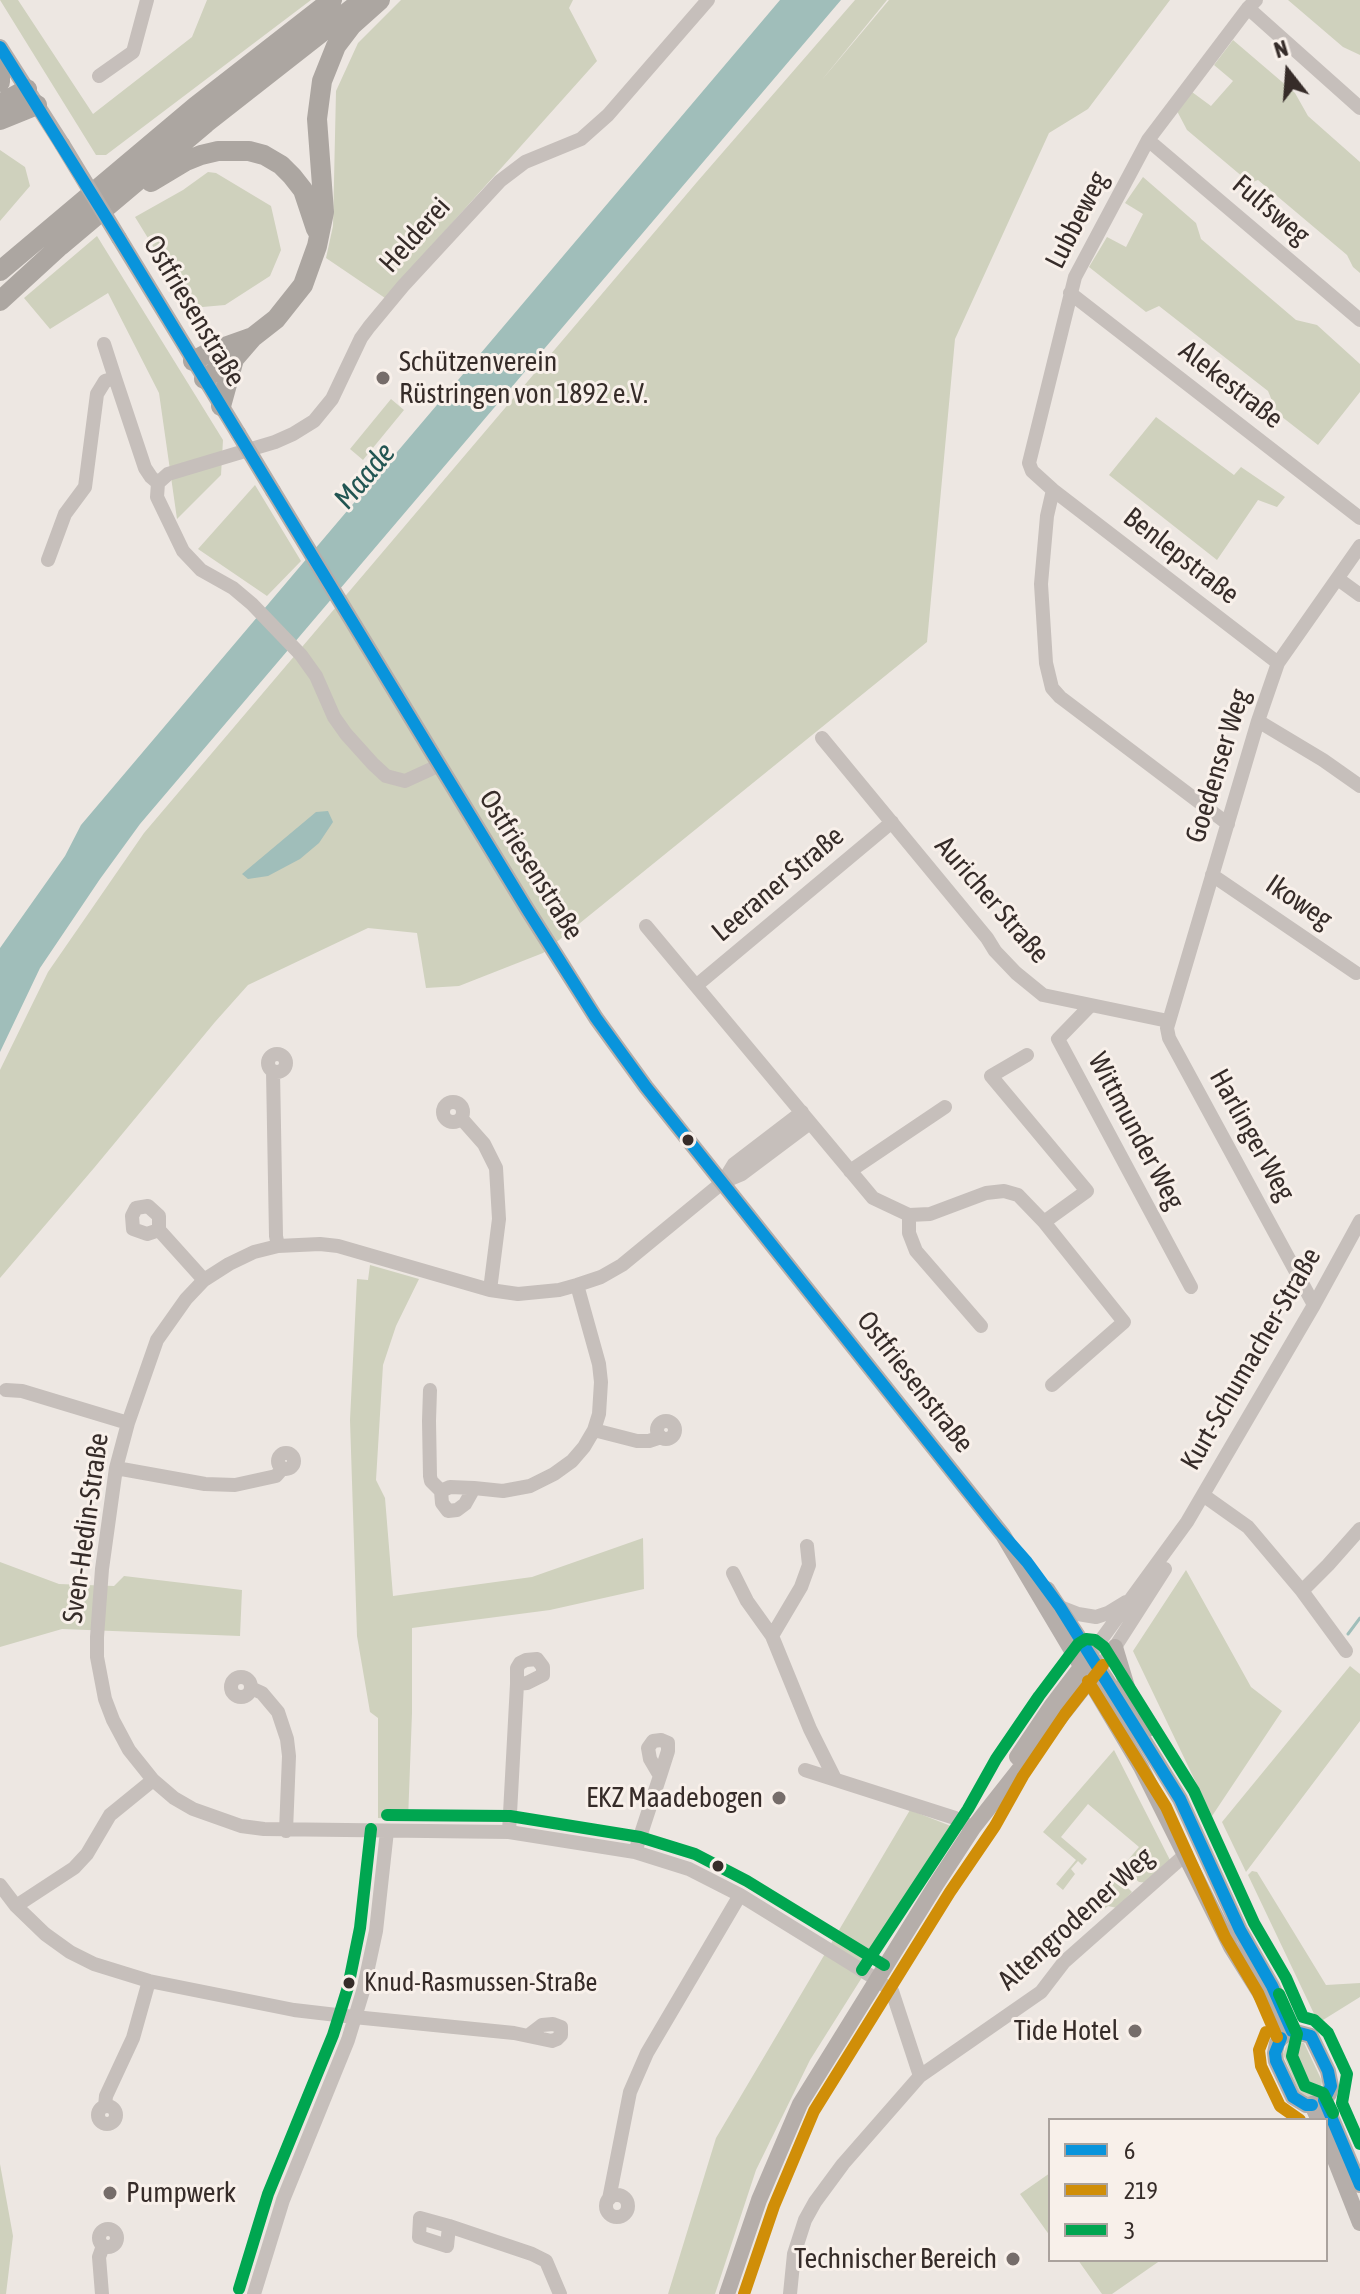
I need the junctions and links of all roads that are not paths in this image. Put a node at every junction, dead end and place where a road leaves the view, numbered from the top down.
1 (147, 0) edge
2 (332, 0) edge
3 (363, 0) edge
4 (380, 0) edge
5 (708, 0) edge
6 (1252, 4) edge
7 (0, 47) edge
8 (0, 59) edge
9 (99, 76) dead end
10 (0, 82) edge
11 (32, 97) junction
12 (0, 104) edge
13 (1360, 108) edge
14 (0, 120) edge
15 (1148, 140) junction
16 (318, 237) junction
17 (60, 246) junction
18 (9, 258) edge
19 (0, 271) edge
20 (1070, 293) junction
21 (0, 301) edge
22 (1360, 320) edge
23 (253, 337) junction
24 (104, 344) dead end
25 (234, 359) junction
26 (199, 370) junction
27 (115, 378) junction
28 (221, 406) junction
29 (158, 483) junction
30 (1053, 490) junction
31 (1360, 518) edge
32 (1360, 546) edge
33 (48, 560) dead end
34 (1338, 579) junction
35 (1360, 595) edge
36 (1278, 663) junction
37 (1258, 721) junction
38 (822, 738) dead end
39 (440, 765) junction
40 (1360, 786) edge
41 (892, 822) junction
42 (1228, 824) junction
43 (1212, 875) junction
44 (646, 926) dead end
45 (1356, 973) dead end
46 (697, 985) junction
47 (1090, 1006) junction
48 (1168, 1021) junction
49 (1027, 1055) dead end
50 (273, 1071) dead end
51 (945, 1107) dead end
52 (806, 1117) junction
53 (461, 1118) dead end
54 (850, 1171) junction
55 (723, 1182) junction
56 (909, 1215) junction
57 (1360, 1221) edge
58 (1044, 1222) junction
59 (159, 1230) dead end
60 (278, 1246) junction
61 (1298, 1272) junction
62 (1330, 1276) junction
63 (204, 1280) junction
64 (577, 1285) junction
65 (1191, 1287) dead end
66 (490, 1290) junction
67 (1314, 1305) junction
68 (981, 1326) dead end
69 (1052, 1385) dead end
70 (430, 1390) dead end
71 (2, 1391) edge
72 (128, 1423) junction
73 (594, 1430) junction
74 (661, 1437) dead end
75 (116, 1468) junction
76 (283, 1468) dead end
77 (474, 1488) junction
78 (441, 1491) junction
79 (1203, 1495) junction
80 (1187, 1522) junction
81 (1360, 1529) edge
82 (1003, 1535) junction
83 (807, 1546) dead end
84 (733, 1573) dead end
85 (1302, 1591) junction
86 (1133, 1598) junction
87 (1060, 1607) junction
88 (772, 1636) junction
89 (1115, 1647) junction
90 (1346, 1651) dead end
91 (1090, 1667) junction
92 (517, 1684) dead end
93 (251, 1688) dead end
94 (1106, 1708) junction
95 (1059, 1719) junction
96 (805, 1770) dead end
97 (660, 1776) dead end
98 (835, 1779) junction
99 (153, 1780) junction
100 (1180, 1799) junction
101 (977, 1822) junction
102 (286, 1831) junction
103 (387, 1831) junction
104 (509, 1832) junction
105 (635, 1852) junction
106 (1186, 1854) junction
107 (0, 1885) edge
108 (740, 1895) junction
109 (16, 1906) junction
110 (876, 1979) junction
111 (149, 1981) junction
112 (354, 2017) junction
113 (1287, 2034) junction
114 (529, 2035) dead end
115 (920, 2076) junction
116 (105, 2106) dead end
117 (1318, 2108) edge
118 (1328, 2126) edge
119 (1328, 2142) edge
120 (1360, 2185) edge
121 (609, 2199) dead end
122 (1360, 2223) edge
123 (449, 2226) dead end
124 (103, 2246) dead end
125 (102, 2294) edge
126 (254, 2294) edge
127 (560, 2294) edge
128 (727, 2294) edge
129 (790, 2294) edge

1 - 9 street
2 - 18 highway
3 - 17 highway
4 - 16 highway
5 - 29 street, Helderei
6 - 13 street
6 - 15 street, Lubbeweg
7 - 11 main road, Ostfriesenstraße
8 - 10 highway
11 - 12 highway
11 - 14 highway
11 - 26 main road, Ostfriesenstraße, bridge
15 - 20 street, Lubbeweg
15 - 22 street, Fulfsweg
16 - 17 highway
16 - 23 highway
17 - 21 highway
18 - 19 highway
20 - 30 street, Lubbeweg
20 - 31 street, Alekestraße
23 - 25 highway
23 - 26 highway
24 - 27 street
25 - 26 highway
25 - 28 highway
26 - 28 main road, Ostfriesenstraße
27 - 29 street
27 - 33 street
28 - 39 main road, Ostfriesenstraße, bridge
29 - 39 street
30 - 36 street, Benlepstraße
30 - 42 street
32 - 34 street, Goedenser Weg
34 - 35 street
34 - 36 street, Goedenser Weg
36 - 37 street, Goedenser Weg
37 - 40 street
37 - 42 street, Goedenser Weg
38 - 41 street, Auricher Straße
39 - 55 main road, Ostfriesenstraße
41 - 46 street, Leeraner Straße
41 - 47 street, Auricher Straße
42 - 43 street, Goedenser Weg
43 - 45 street, Ikoweg
43 - 48 street, Goedenser Weg
44 - 46 street
46 - 52 street
47 - 48 street, Auricher Straße
47 - 65 street, Wittmunder Weg
48 - 61 street, Harlinger Weg
49 - 58 street
50 - 60 street
51 - 54 street
52 - 54 street
52 - 55 street, Sven-Hedin-Straße
53 - 66 street
54 - 56 street
55 - 64 street, Sven-Hedin-Straße
55 - 82 main road, Ostfriesenstraße
56 - 58 street
56 - 68 street
57 - 62 street, Kurt-Schumacher-Straße
58 - 69 street
59 - 63 street
60 - 63 street, Sven-Hedin-Straße
60 - 66 street, Sven-Hedin-Straße
61 - 62 street
61 - 67 street, Harlinger Weg
62 - 67 street, Kurt-Schumacher-Straße
63 - 72 street, Sven-Hedin-Straße
64 - 66 street, Sven-Hedin-Straße
64 - 73 street
67 - 79 street, Kurt-Schumacher-Straße
70 - 78 street
71 - 72 street
72 - 75 street, Sven-Hedin-Straße
73 - 74 street
73 - 77 street
75 - 76 street
75 - 99 street, Sven-Hedin-Straße
77 - 78 street
77 - 78 street
79 - 80 street, Kurt-Schumacher-Straße
79 - 85 street
80 - 86 street, Kurt-Schumacher-Straße
80 - 89 street, Kurt-Schumacher-Straße
81 - 85 street
82 - 87 main road
82 - 91 main road, Ostfriesenstraße
83 - 88 street
84 - 88 street
85 - 90 street
86 - 87 street
86 - 91 street, Kurt-Schumacher-Straße
87 - 91 main road
88 - 98 street
89 - 91 street, Kurt-Schumacher-Straße
89 - 100 main road
91 - 94 main road
91 - 95 main road, Kurt-Schumacher-Straße
91 - 100 main road
91 - 101 main road, Kurt-Schumacher-Straße
92 - 104 street
93 - 102 street
94 - 95 main road
94 - 106 main road
95 - 101 main road, Kurt-Schumacher-Straße
96 - 98 street
97 - 105 street
98 - 101 street
99 - 102 street, Sven-Hedin-Straße
99 - 109 street
100 - 113 main road
101 - 110 main road, Kurt-Schumacher-Straße
102 - 103 street, Sven-Hedin-Straße
103 - 104 street, Sven-Hedin-Straße
103 - 112 street
104 - 105 street, Sven-Hedin-Straße
105 - 108 street, Sven-Hedin-Straße
106 - 113 main road
106 - 115 street, Altengrodener Weg
107 - 109 street
108 - 110 street, Sven-Hedin-Straße
108 - 121 street
109 - 111 street
110 - 115 street
110 - 128 main road, Kurt-Schumacher-Straße
111 - 112 street
111 - 116 street
112 - 114 street
112 - 126 street
113 - 117 main road
113 - 117 main road
115 - 129 street, Altengrodener Weg
118 - 120 main road
119 - 122 main road
123 - 127 street
124 - 125 street

